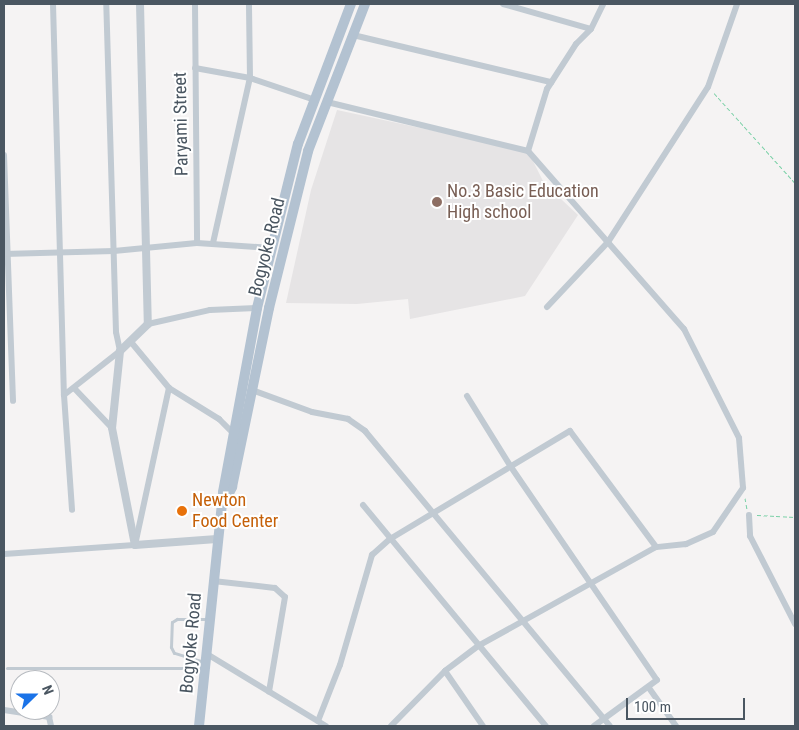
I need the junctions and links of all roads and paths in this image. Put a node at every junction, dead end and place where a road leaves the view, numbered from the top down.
1 (53, 4) edge
2 (106, 4) edge
3 (140, 4) edge
4 (195, 4) edge
5 (249, 4) edge
6 (351, 4) edge
7 (365, 4) edge
8 (503, 4) edge
9 (603, 4) edge
10 (737, 4) edge
11 (591, 29) junction
12 (353, 35) junction
13 (195, 68) junction
14 (250, 78) junction
15 (551, 82) junction
16 (708, 87) junction
17 (316, 100) junction
18 (327, 102) junction
19 (528, 151) junction
20 (4, 155) edge
21 (795, 183) edge
22 (608, 242) junction
23 (197, 243) junction
24 (213, 243) junction
25 (148, 248) junction
26 (272, 248) junction
27 (114, 251) junction
28 (60, 253) junction
29 (5, 254) edge
30 (547, 307) dead end
31 (257, 308) junction
32 (148, 324) junction
33 (131, 342) junction
34 (120, 351) junction
35 (74, 388) junction
36 (169, 388) junction
37 (252, 390) junction
38 (64, 395) junction
39 (466, 396) dead end
40 (13, 401) dead end
41 (112, 428) junction
42 (233, 433) junction
43 (511, 468) junction
44 (743, 488) junction
45 (224, 504) junction
46 (363, 505) dead end
47 (72, 510) dead end
48 (436, 514) junction
49 (749, 515) junction
50 (795, 516) edge
51 (217, 539) junction
52 (390, 539) junction
53 (135, 545) junction
54 (656, 547) junction
55 (4, 554) edge
56 (213, 581) junction
57 (593, 584) junction
58 (210, 618) junction
59 (522, 620) junction
60 (795, 624) edge
61 (478, 646) junction
62 (206, 661) junction
63 (7, 668) dead end
64 (445, 671) junction
65 (649, 688) junction
66 (269, 692) junction
67 (4, 710) edge
68 (605, 719) junction
69 (318, 722) junction
70 (52, 726) edge
71 (199, 726) edge
72 (326, 726) edge
73 (391, 726) edge
74 (483, 726) edge
75 (546, 726) edge
76 (594, 726) edge
77 (610, 726) edge
78 (676, 726) edge

1 - 28 street
2 - 27 street
3 - 25 street
4 - 13 street, Paryami Street
5 - 14 street
6 - 17 main road, Bogyoke Road
7 - 12 main road, Bogyoke Road
8 - 11 street
9 - 11 street
10 - 16 street
11 - 15 street
12 - 15 street
12 - 18 main road, Bogyoke Road
13 - 14 street
13 - 23 street, Paryami Street
14 - 17 street
14 - 24 street
15 - 19 street
16 - 21 path
16 - 22 street
17 - 26 main road, Bogyoke Road
18 - 19 street
18 - 37 main road, Bogyoke Road
19 - 22 street
20 - 29 street
22 - 30 street
22 - 44 street
23 - 24 street
23 - 25 street
24 - 26 street
25 - 27 street
25 - 32 street
26 - 31 main road, Bogyoke Road
27 - 28 street
27 - 34 street
28 - 29 street
28 - 38 street
29 - 40 street
31 - 32 street
31 - 42 main road, Bogyoke Road
32 - 33 street
33 - 34 street
33 - 36 street
34 - 35 street
34 - 41 street
35 - 38 street
35 - 41 street
36 - 42 street
36 - 53 street
37 - 45 main road, Bogyoke Road
37 - 48 street
38 - 47 street
39 - 43 street
41 - 53 street
42 - 45 main road, Bogyoke Road
43 - 48 street
43 - 54 street
43 - 57 street
44 - 49 path
44 - 54 street
45 - 51 main road, Bogyoke Road
46 - 52 street
48 - 52 street
48 - 59 street
49 - 50 path
49 - 60 street
51 - 53 street
51 - 56 main road, Bogyoke Road
52 - 61 street
52 - 69 street
53 - 55 street
54 - 57 street
56 - 58 main road, Bogyoke Road
56 - 66 street
57 - 59 street
57 - 65 street
58 - 62 main road, Bogyoke Road
58 - 62 lane
59 - 61 street
59 - 68 street
61 - 64 street
61 - 75 street
62 - 63 lane
62 - 66 street
62 - 71 main road, Bogyoke Road
64 - 73 street
64 - 74 street
65 - 68 street
65 - 78 street
66 - 69 street
67 - 70 street
68 - 76 street
68 - 77 street
69 - 72 street

